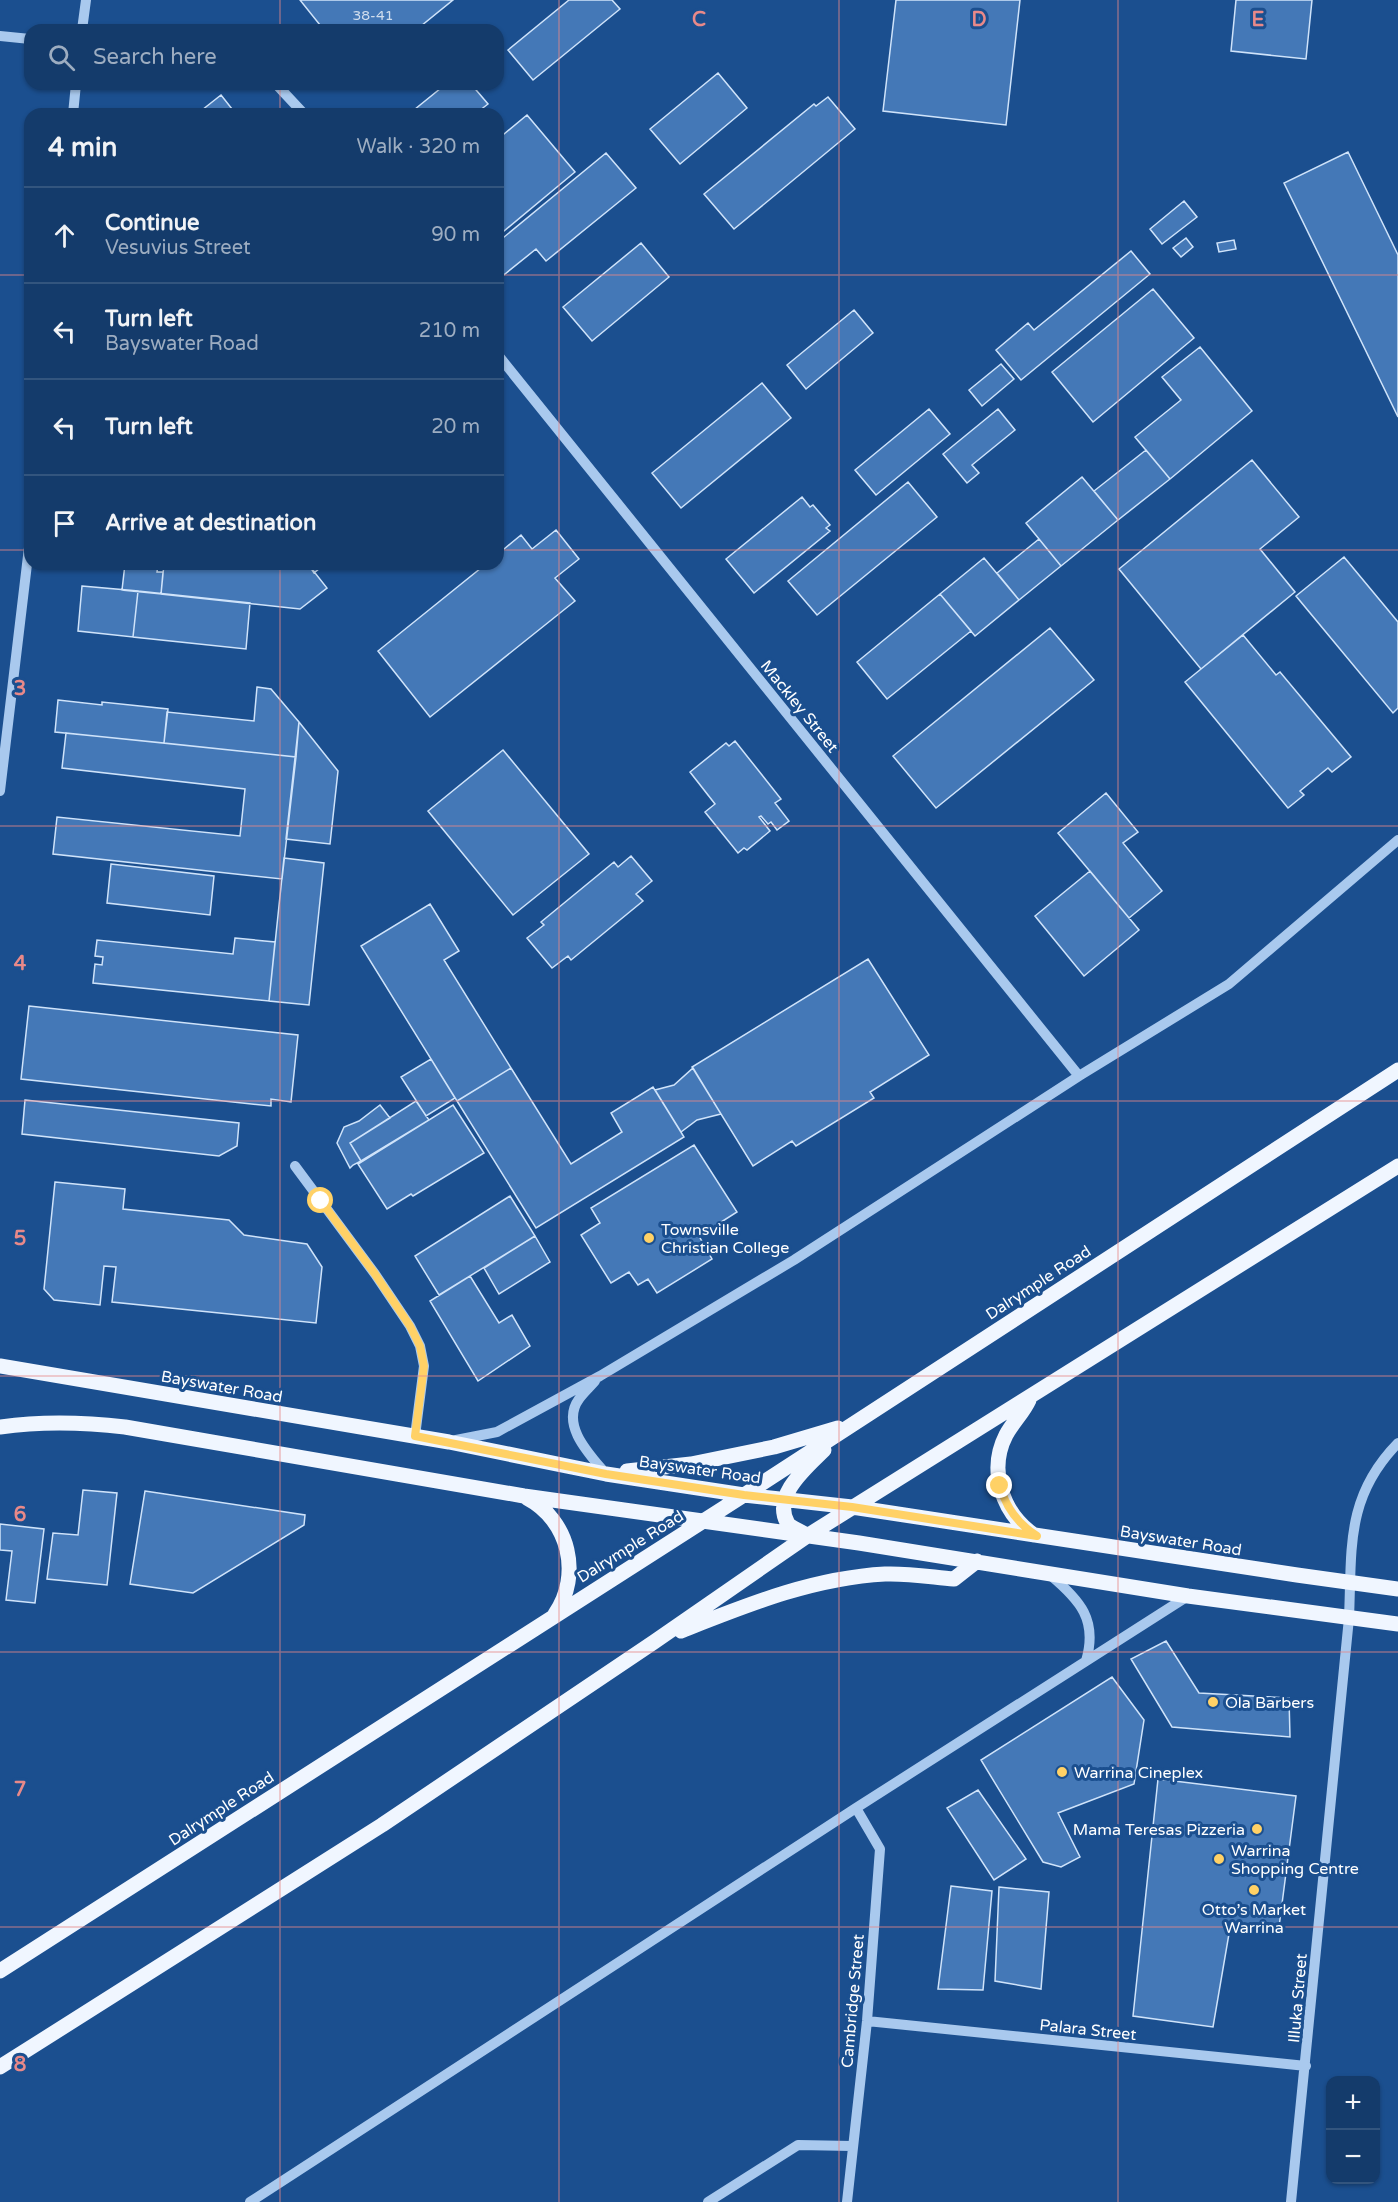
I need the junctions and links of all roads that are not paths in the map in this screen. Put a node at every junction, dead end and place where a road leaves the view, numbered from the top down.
1 (86, 0) edge
2 (83, 24) edge
3 (0, 36) edge
4 (24, 38) edge
5 (75, 90) edge
6 (282, 90) edge
7 (74, 108) edge
8 (298, 108) edge
9 (504, 362) edge
10 (26, 570) edge
11 (0, 791) edge
12 (1398, 840) edge
13 (1398, 1070) edge
14 (1079, 1076) junction
15 (295, 1166) dead end
16 (1398, 1166) edge
17 (0, 1366) edge
18 (600, 1376) junction
19 (1030, 1397) junction
20 (856, 1422) junction
21 (0, 1427) edge
22 (415, 1436) junction
23 (449, 1442) junction
24 (1398, 1443) edge
25 (606, 1474) junction
26 (744, 1495) junction
27 (524, 1496) junction
28 (785, 1500) junction
29 (852, 1507) junction
30 (701, 1522) junction
31 (807, 1536) junction
32 (1037, 1536) junction
33 (977, 1561) junction
34 (1050, 1575) junction
35 (1350, 1582) junction
36 (1398, 1588) edge
37 (1188, 1596) junction
38 (553, 1616) junction
39 (1349, 1618) junction
40 (1398, 1624) edge
41 (654, 1642) junction
42 (1086, 1661) junction
43 (856, 1808) junction
44 (0, 1971) edge
45 (867, 2021) junction
46 (1306, 2066) junction
47 (0, 2067) edge
48 (852, 2146) junction
49 (250, 2202) edge
50 (708, 2202) edge
51 (847, 2202) edge
52 (1291, 2202) edge

1 - 2 street
3 - 4 street
5 - 7 street
6 - 8 street
9 - 14 street, Mackley Street
10 - 11 street
12 - 14 street
13 - 20 main road, Dalrymple Road
14 - 18 street
15 - 22 street
16 - 19 main road
17 - 22 main road, Bayswater Road
18 - 23 street
18 - 25 street
19 - 29 main road
19 - 32 main road
20 - 25 main road
20 - 26 main road, Dalrymple Road
20 - 28 main road
21 - 27 main road
22 - 23 main road, Bayswater Road
23 - 25 main road, Bayswater Road
24 - 35 street
25 - 26 main road, Bayswater Road
26 - 28 main road, Bayswater Road
26 - 30 main road, Dalrymple Road
27 - 30 main road
27 - 38 main road
28 - 29 main road, Bayswater Road
28 - 31 main road
29 - 31 main road
29 - 32 main road, Bayswater Road
30 - 31 main road
30 - 38 main road, Dalrymple Road
31 - 33 main road
31 - 41 main road
32 - 35 main road, Bayswater Road
33 - 34 main road
33 - 41 main road
34 - 37 main road
34 - 42 street
35 - 36 main road, Bayswater Road
35 - 39 street
37 - 39 main road
37 - 42 street
38 - 44 main road, Dalrymple Road
39 - 40 main road
39 - 46 street, Illuka Street
41 - 47 main road
42 - 43 street
43 - 45 street, Cambridge Street
43 - 49 street
45 - 46 street, Palara Street
45 - 48 street, Cambridge Street
46 - 52 street, Illuka Street
48 - 50 street
48 - 51 street, Cambridge Street

